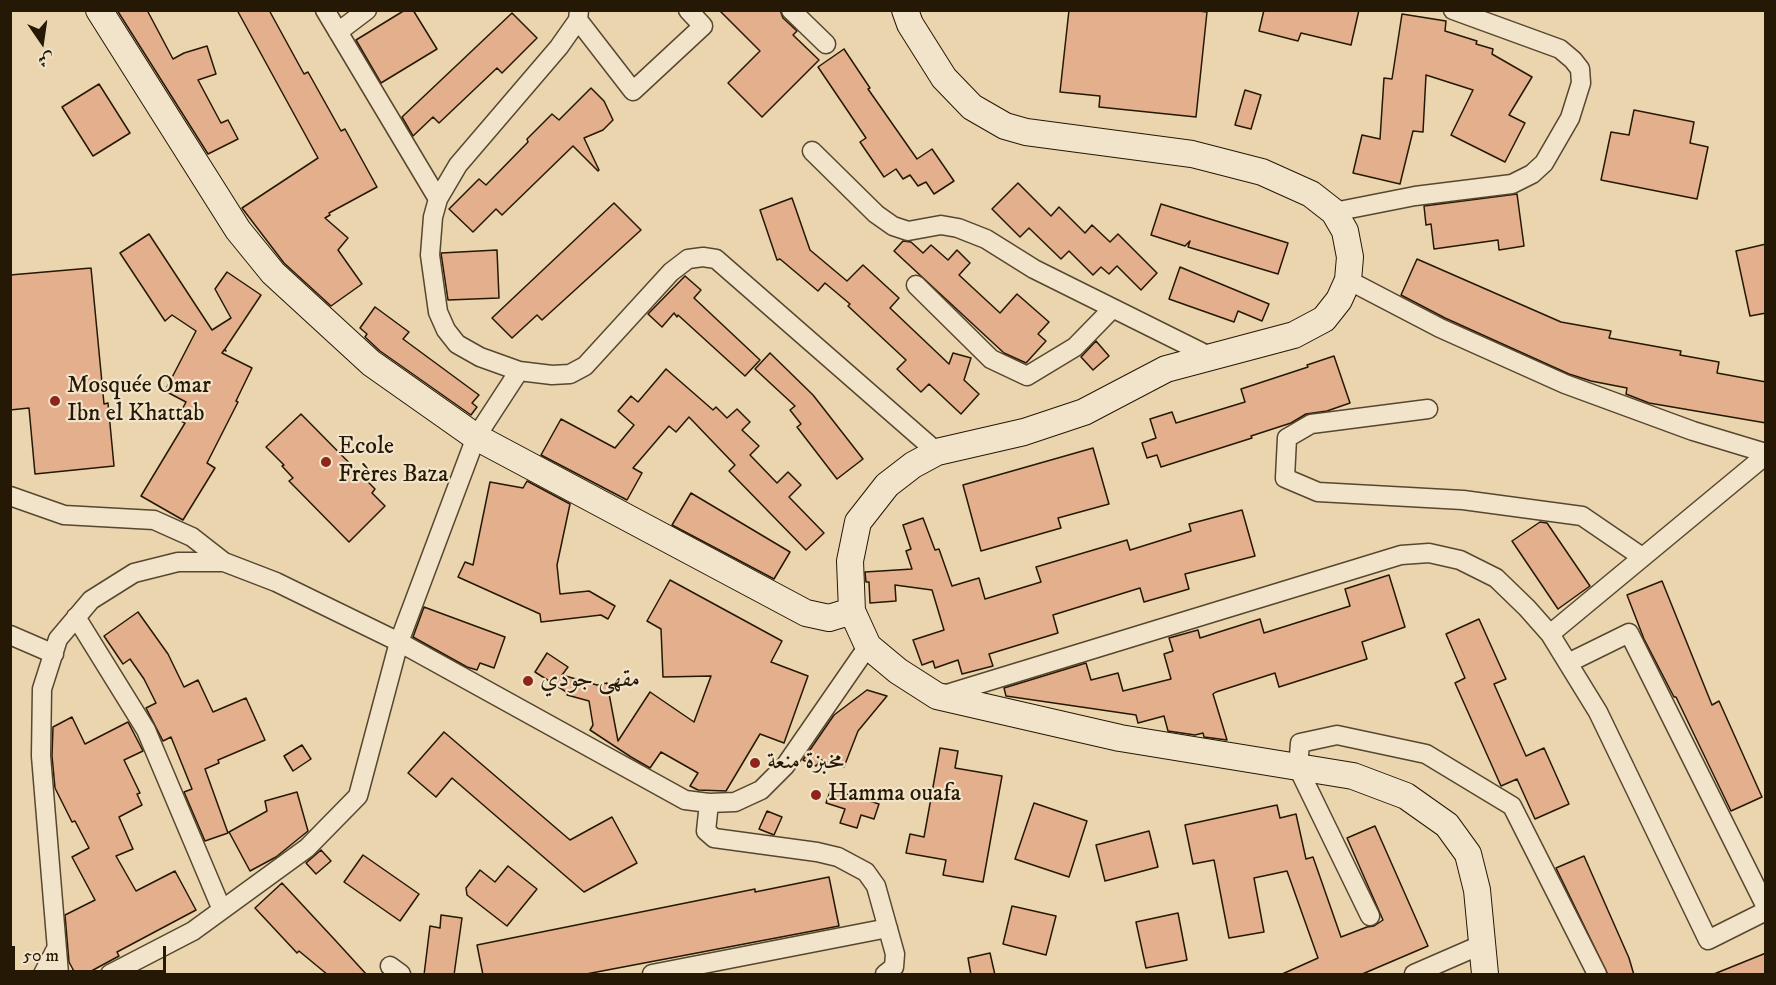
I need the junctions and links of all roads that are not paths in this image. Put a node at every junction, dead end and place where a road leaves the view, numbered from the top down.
1 (99, 10) edge
2 (325, 10) edge
3 (367, 10) edge
4 (688, 10) edge
5 (791, 10) edge
6 (905, 10) edge
7 (1453, 10) edge
8 (578, 15) edge
9 (338, 32) junction
10 (826, 44) dead end
11 (812, 151) dead end
12 (438, 199) junction
13 (1334, 212) junction
14 (1348, 280) junction
15 (916, 285) dead end
16 (1112, 309) junction
17 (1209, 356) junction
18 (519, 371) junction
19 (1428, 409) dead end
20 (476, 437) junction
21 (937, 452) junction
22 (1766, 454) edge
23 (10, 496) edge
24 (1642, 557) junction
25 (224, 562) junction
26 (852, 611) junction
27 (76, 617) junction
28 (1550, 634) junction
29 (10, 635) edge
30 (399, 642) junction
31 (868, 646) junction
32 (54, 654) junction
33 (1568, 663) junction
34 (937, 696) junction
35 (1298, 768) junction
36 (709, 804) junction
37 (1766, 909) edge
38 (222, 910) junction
39 (1370, 916) dead end
40 (888, 928) junction
41 (1483, 944) junction
42 (57, 947) junction
43 (43, 975) edge
44 (59, 975) edge
45 (110, 975) edge
46 (652, 975) edge
47 (885, 975) edge
48 (1414, 975) edge
49 (1485, 975) edge
50 (1597, 975) edge

1 - 20 main road
2 - 9 street
3 - 9 street
4 - 8 street
5 - 10 street
6 - 13 main road
7 - 13 street
8 - 12 street
9 - 12 street
11 - 16 street
12 - 18 street
13 - 14 main road
14 - 17 main road
14 - 22 street
15 - 16 street
16 - 17 street
17 - 21 main road
18 - 20 street
18 - 21 street
19 - 24 street
20 - 26 main road
20 - 30 street
21 - 26 main road
22 - 24 street
23 - 25 street
24 - 28 street
25 - 27 street
25 - 30 street
26 - 31 main road
27 - 32 street
27 - 38 street
28 - 33 street
28 - 34 street
29 - 32 street
30 - 36 street
30 - 38 street
31 - 34 main road
31 - 36 street
32 - 42 street
33 - 37 street
33 - 37 street
34 - 35 main road
35 - 39 street
35 - 41 main road
35 - 50 street
36 - 40 street
38 - 45 street
40 - 46 street
40 - 47 street
41 - 48 street
41 - 49 main road
42 - 43 street
42 - 44 street

